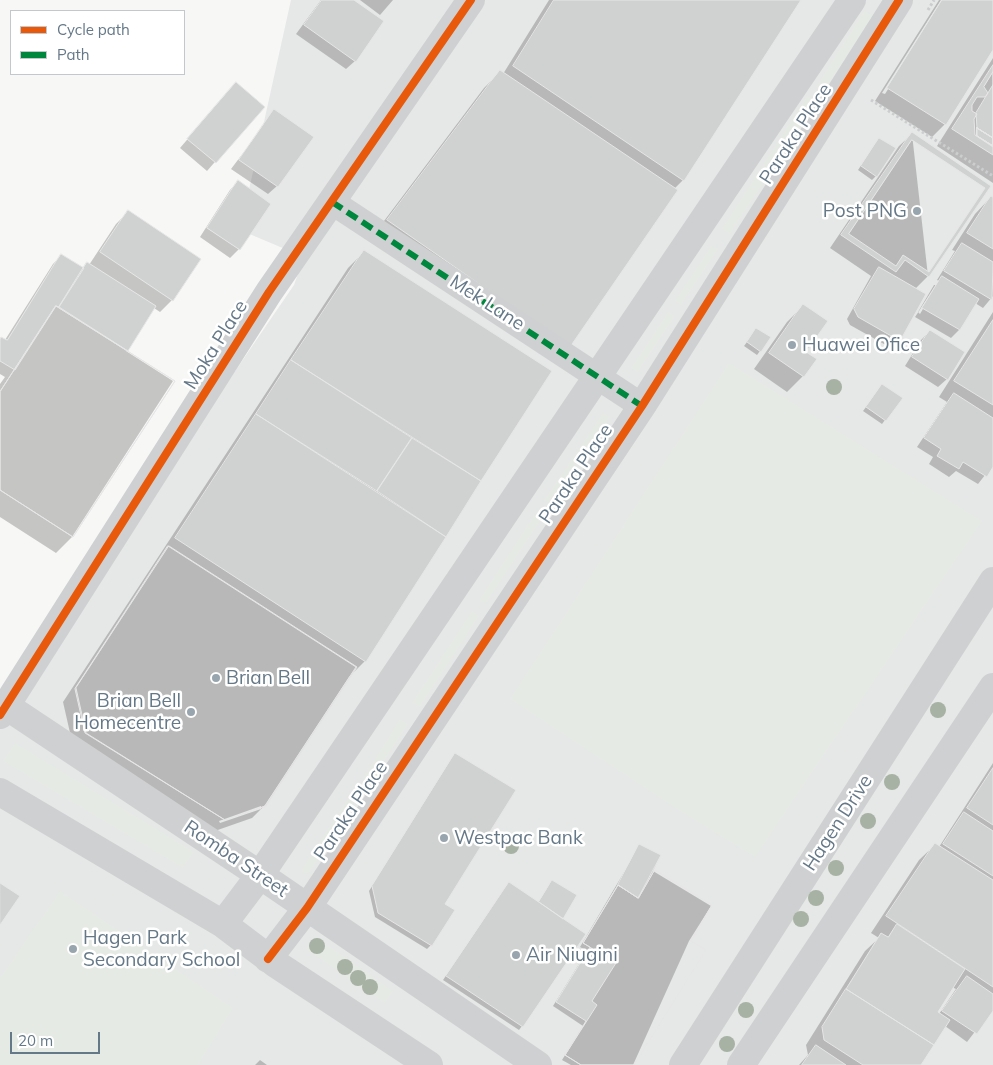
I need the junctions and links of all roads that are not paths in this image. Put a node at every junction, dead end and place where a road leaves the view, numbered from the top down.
1 (471, 0) edge
2 (852, 0) edge
3 (899, 0) edge
4 (332, 202) junction
5 (598, 376) junction
6 (642, 406) junction
7 (993, 580) edge
8 (993, 687) edge
9 (3, 710) edge
10 (0, 792) edge
11 (260, 875) junction
12 (307, 908) junction
13 (223, 924) junction
14 (268, 959) junction
15 (429, 1065) edge
16 (538, 1065) edge
17 (683, 1065) edge
18 (741, 1065) edge

1 - 4 street, Moka Place
2 - 5 street, Paraka Place
3 - 6 street, Paraka Place
4 - 5 street, Mek Lane
4 - 9 street, Moka Place
5 - 6 street, Mek Lane
5 - 11 street, Paraka Place
6 - 12 street, Paraka Place
7 - 17 street, Hagen Drive
8 - 18 street
9 - 11 street, Romba Street
10 - 13 street
11 - 12 street, Romba Street
11 - 13 street, Paraka Place
12 - 14 street, Paraka Place
12 - 16 street, Romba Street
13 - 14 street
14 - 15 street

